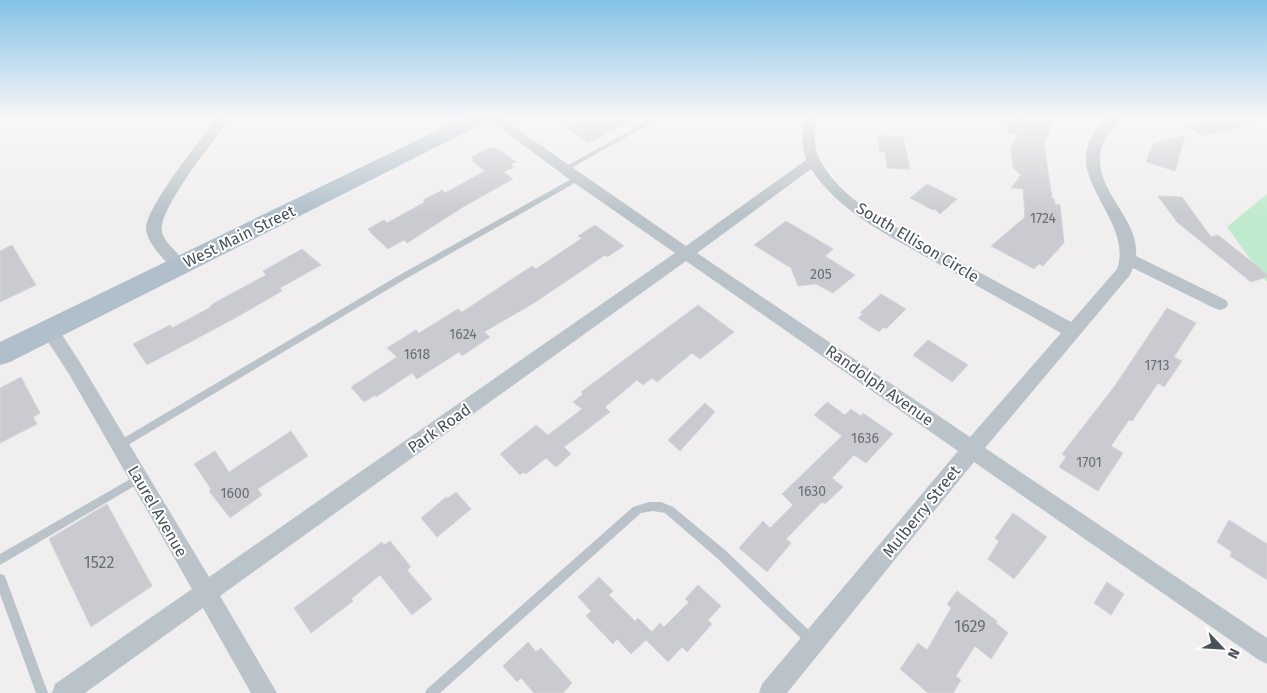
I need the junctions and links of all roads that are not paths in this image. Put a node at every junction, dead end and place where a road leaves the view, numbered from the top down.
1 (202, 150) edge
2 (413, 150) edge
3 (538, 150) edge
4 (607, 150) edge
5 (811, 150) edge
6 (1095, 150) edge
7 (813, 161) junction
8 (571, 174) junction
9 (687, 252) junction
10 (1128, 259) junction
11 (179, 266) junction
12 (1220, 304) dead end
13 (50, 329) junction
14 (1073, 332) junction
15 (0, 354) edge
16 (120, 445) junction
17 (972, 449) junction
18 (139, 478) junction
19 (0, 560) edge
20 (0, 579) edge
21 (206, 593) junction
22 (813, 642) junction
23 (1267, 652) edge
24 (42, 693) edge
25 (64, 693) edge
26 (265, 693) edge
27 (432, 693) edge
28 (771, 693) edge

1 - 11 street
2 - 11 main road, West Main Street
3 - 8 street, Randolph Avenue
4 - 8 lane
5 - 7 street, South Ellison Circle
6 - 10 street
7 - 9 street, Park Road
7 - 14 street, South Ellison Circle
8 - 9 street, Randolph Avenue
8 - 16 lane
9 - 17 street, Randolph Avenue
9 - 21 street, Park Road
10 - 12 street
10 - 14 street, Mulberry Street
11 - 13 main road, West Main Street
13 - 15 main road, West Main Street
13 - 16 street, Laurel Avenue
14 - 17 street, Mulberry Street
16 - 18 street, Laurel Avenue
17 - 22 street, Mulberry Street
17 - 23 street, Randolph Avenue
18 - 19 lane
18 - 21 street, Laurel Avenue
20 - 24 lane
21 - 25 street, Park Road
21 - 26 street, Laurel Avenue
22 - 27 lane
22 - 28 street, Mulberry Street

